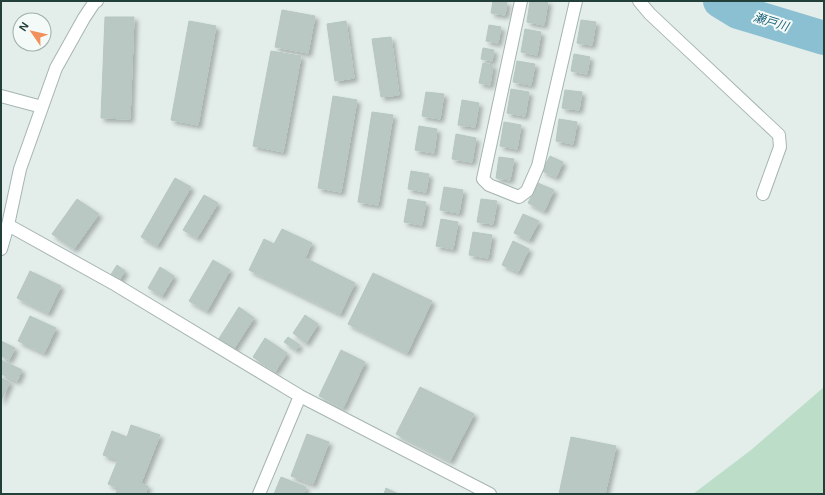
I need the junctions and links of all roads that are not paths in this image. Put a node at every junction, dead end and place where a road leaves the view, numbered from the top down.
1 (98, 1) edge
2 (520, 1) edge
3 (576, 1) edge
4 (639, 1) edge
5 (1, 96) edge
6 (42, 107) junction
7 (763, 194) dead end
8 (8, 225) junction
9 (1, 249) edge
10 (300, 396) junction
11 (259, 494) edge
12 (490, 494) edge

1 - 6 street
2 - 3 street
4 - 7 street
5 - 6 street
6 - 8 street
8 - 9 street
8 - 10 street
10 - 11 street
10 - 12 street

